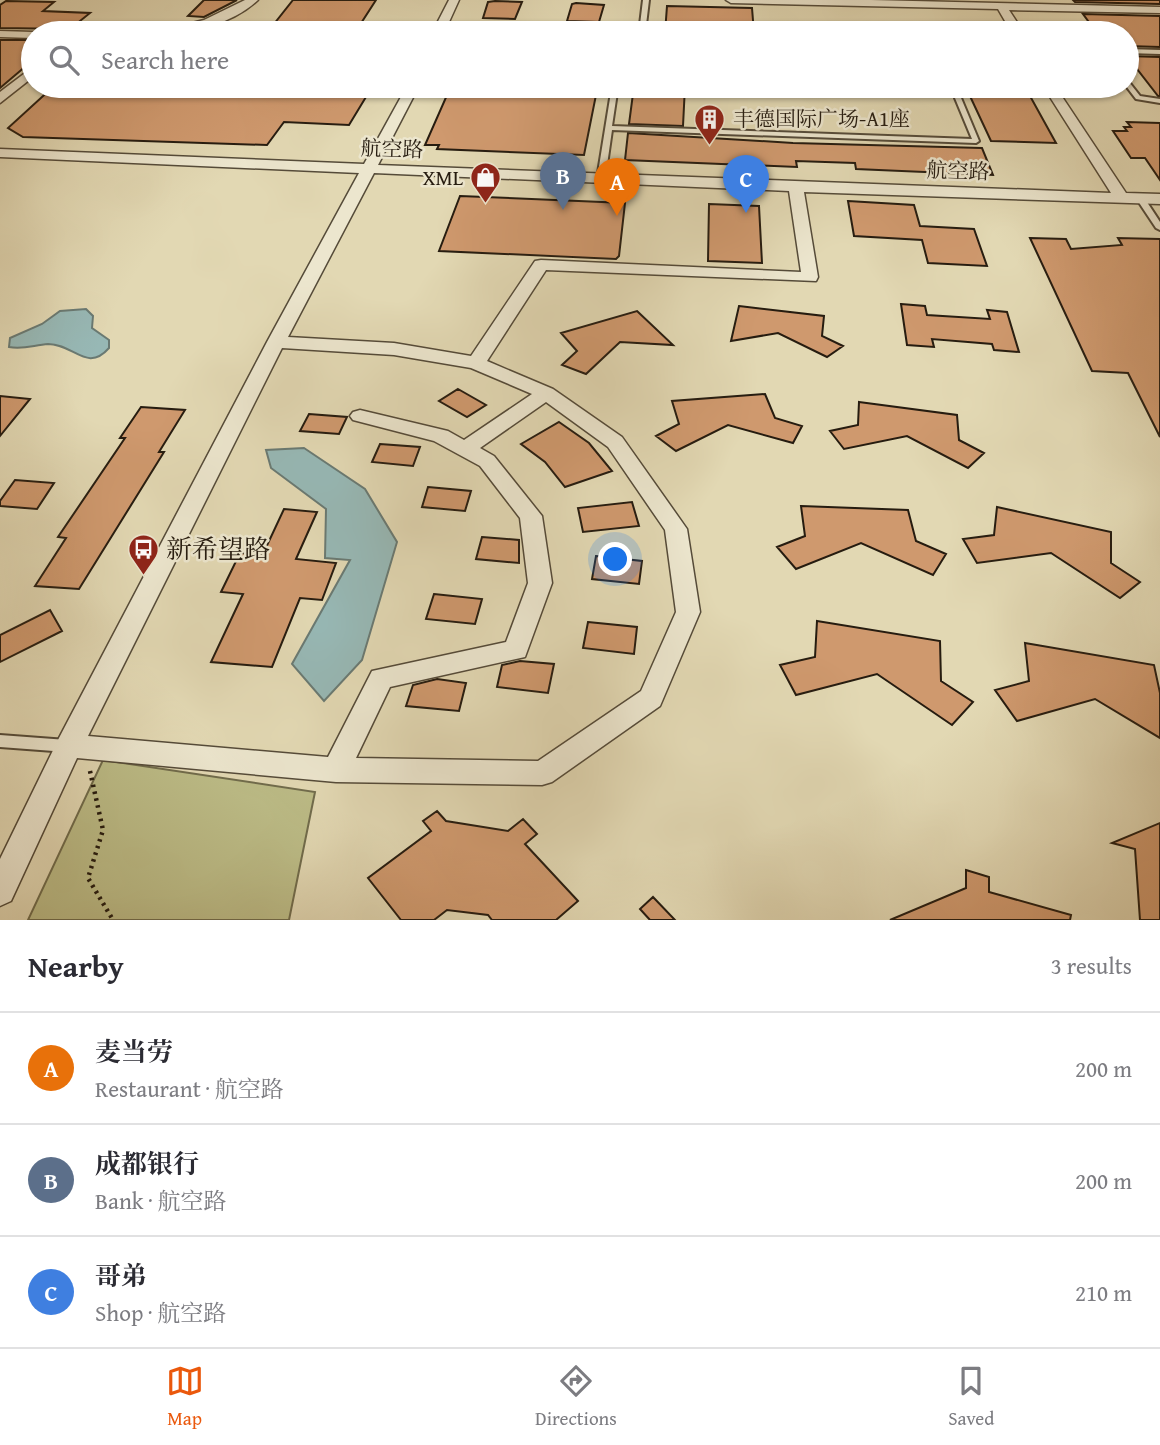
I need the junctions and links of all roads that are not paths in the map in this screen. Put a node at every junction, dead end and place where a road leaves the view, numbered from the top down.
1 (253, 0) edge
2 (454, 0) edge
3 (646, 0) edge
4 (731, 0) edge
5 (778, 1) edge
6 (969, 3) edge
7 (1002, 7) junction
8 (1160, 10) edge
9 (216, 21) edge
10 (444, 21) edge
11 (643, 21) edge
12 (1010, 21) edge
13 (0, 34) edge
14 (21, 35) edge
15 (1139, 51) edge
16 (1160, 52) edge
17 (21, 81) edge
18 (407, 98) edge
19 (613, 98) edge
20 (958, 98) edge
21 (1057, 98) edge
22 (1138, 98) edge
23 (0, 99) edge
24 (1160, 101) edge
25 (609, 128) junction
26 (0, 153) edge
27 (370, 170) junction
28 (601, 179) junction
29 (796, 187) junction
30 (1121, 197) junction
31 (1140, 198) junction
32 (1160, 199) edge
33 (1160, 228) edge
34 (276, 342) junction
35 (476, 363) junction
36 (546, 393) junction
37 (360, 416) dead end
38 (465, 449) junction
39 (0, 741) edge
40 (78, 747) junction
41 (336, 769) junction
42 (0, 891) edge

1 - 9 street
2 - 10 street
3 - 11 lane
4 - 5 street
5 - 6 street
6 - 7 street
7 - 8 street
7 - 12 street
13 - 14 street
15 - 16 lane
17 - 23 street
18 - 27 street
19 - 25 lane
20 - 25 lane
21 - 30 street
22 - 24 lane
25 - 28 lane
26 - 27 street, 航空路
27 - 28 street, 航空路
27 - 34 street
28 - 29 street, 航空路
29 - 30 street, 航空路
29 - 35 street
30 - 31 street, 航空路
31 - 32 street, 航空路
31 - 33 lane
34 - 35 street
34 - 40 street
35 - 36 street
36 - 38 street
36 - 41 street
37 - 38 street
38 - 41 street
39 - 40 lane
40 - 41 street
40 - 42 street

